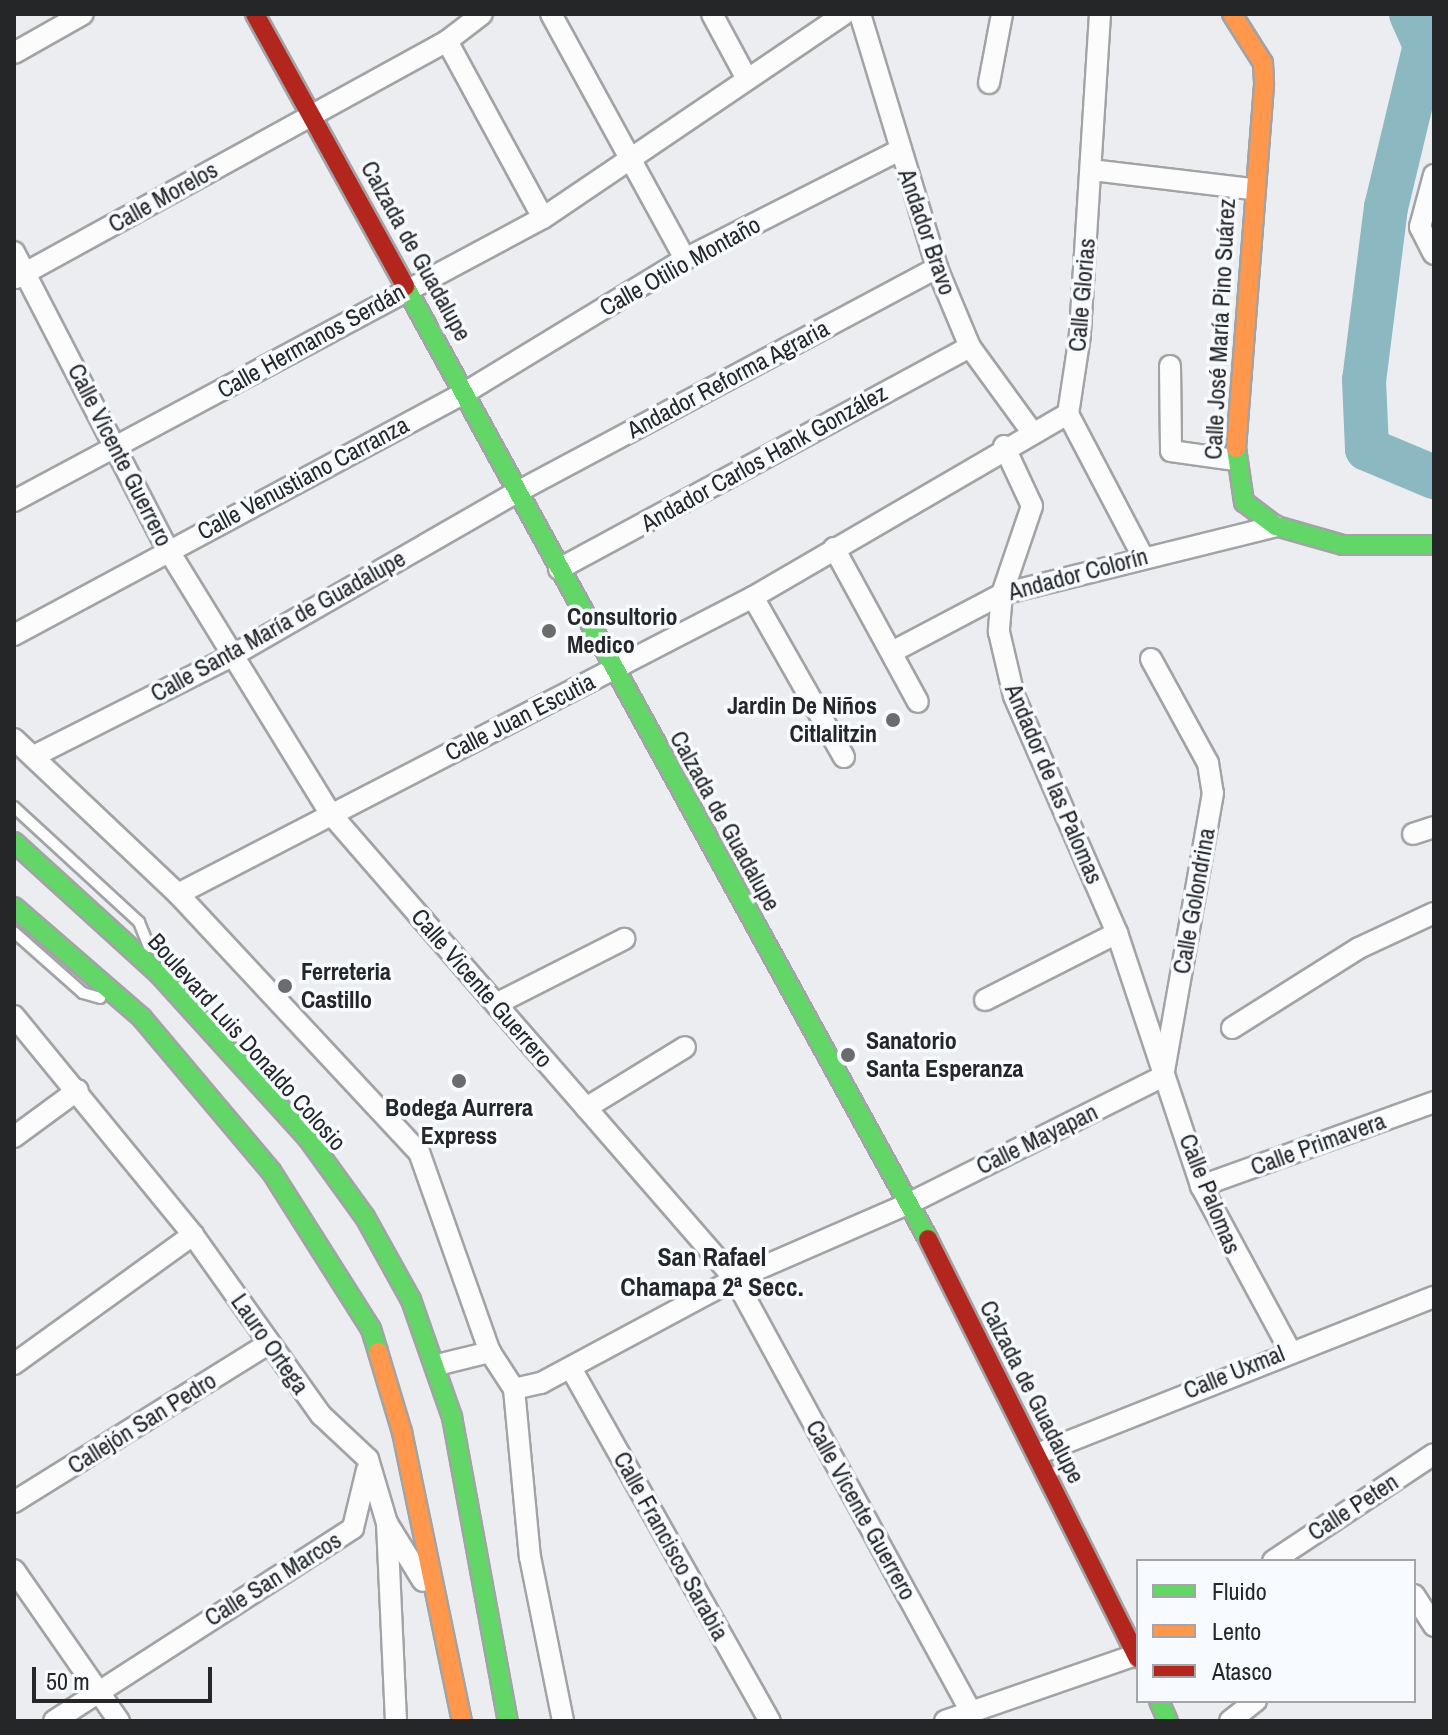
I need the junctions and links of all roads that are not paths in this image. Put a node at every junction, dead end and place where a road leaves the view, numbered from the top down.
1 (83, 14) edge
2 (255, 14) edge
3 (482, 14) edge
4 (551, 14) edge
5 (712, 14) edge
6 (844, 14) edge
7 (860, 14) edge
8 (1002, 14) edge
9 (1100, 14) edge
10 (1232, 14) edge
11 (447, 41) junction
12 (14, 53) edge
13 (747, 79) junction
14 (989, 83) dead end
15 (311, 114) junction
16 (900, 150) junction
17 (631, 157) junction
18 (1092, 170) junction
19 (1434, 175) edge
20 (1252, 189) junction
21 (543, 218) junction
22 (14, 252) edge
23 (1434, 254) edge
24 (685, 259) junction
25 (937, 268) junction
26 (20, 276) edge
27 (410, 285) junction
28 (970, 347) junction
29 (1170, 366) dead end
30 (466, 392) junction
31 (1068, 414) junction
32 (1032, 432) junction
33 (1004, 446) junction
34 (117, 450) junction
35 (1235, 460) junction
36 (519, 491) junction
37 (14, 501) edge
38 (1276, 526) junction
39 (1434, 545) edge
40 (167, 548) junction
41 (834, 548) junction
42 (1143, 557) junction
43 (559, 569) junction
44 (1002, 594) junction
45 (753, 597) junction
46 (14, 635) edge
47 (892, 652) junction
48 (230, 657) junction
49 (1151, 659) dead end
50 (613, 669) junction
51 (918, 702) dead end
52 (14, 739) edge
53 (34, 756) junction
54 (844, 757) dead end
55 (14, 807) edge
56 (330, 813) junction
57 (1434, 827) edge
58 (1413, 834) dead end
59 (14, 842) edge
60 (178, 894) junction
61 (14, 907) edge
62 (1434, 913) edge
63 (14, 932) edge
64 (1117, 933) junction
65 (624, 939) dead end
66 (160, 975) junction
67 (985, 1000) dead end
68 (496, 1004) junction
69 (128, 1006) junction
70 (14, 1016) edge
71 (1232, 1028) dead end
72 (685, 1047) dead end
73 (1164, 1076) junction
74 (78, 1090) junction
75 (1434, 1102) edge
76 (586, 1108) junction
77 (14, 1137) edge
78 (1201, 1186) junction
79 (910, 1203) junction
80 (193, 1235) junction
81 (735, 1279) junction
82 (1434, 1297) edge
83 (269, 1343) junction
84 (1289, 1349) junction
85 (490, 1352) junction
86 (14, 1364) edge
87 (437, 1365) junction
88 (572, 1370) junction
89 (514, 1389) junction
90 (1037, 1454) junction
91 (1434, 1454) edge
92 (368, 1459) junction
93 (14, 1502) edge
94 (387, 1523) junction
95 (1276, 1559) edge
96 (14, 1570) edge
97 (1416, 1598) edge
98 (441, 1610) junction
99 (1434, 1626) edge
100 (1136, 1654) edge
101 (1136, 1656) edge
102 (97, 1691) junction
103 (1253, 1703) edge
104 (971, 1711) junction
105 (54, 1721) edge
106 (119, 1721) edge
107 (396, 1721) edge
108 (462, 1721) edge
109 (508, 1721) edge
110 (563, 1721) edge
111 (770, 1721) edge
112 (945, 1721) edge
113 (1230, 1721) edge

1 - 12 street
2 - 15 main road, Calzada de Guadalupe
3 - 11 street, Calle Morelos
4 - 17 street
5 - 13 street
6 - 13 street, Calle Hermanos Serdán
7 - 16 street, Andador Bravo
8 - 14 street
9 - 18 street, Calle Glorias
10 - 20 main road, Calle José María Pino Suárez
11 - 15 street, Calle Morelos
11 - 21 street
13 - 17 street, Calle Hermanos Serdán
15 - 26 street, Calle Morelos
15 - 27 main road, Calzada de Guadalupe
16 - 24 street, Calle Otilio Montaño
16 - 25 street, Andador Bravo
17 - 21 street, Calle Hermanos Serdán
17 - 24 street
18 - 20 street
18 - 31 street, Calle Glorias
19 - 23 street
20 - 35 main road, Calle José María Pino Suárez
21 - 27 street, Calle Hermanos Serdán
22 - 26 street, Calle Vicente Guerrero
24 - 30 street, Calle Otilio Montaño
25 - 28 street, Andador Bravo
25 - 36 street, Andador Reforma Agraria
26 - 34 street, Calle Vicente Guerrero
27 - 30 main road, Calzada de Guadalupe
27 - 34 street, Calle Hermanos Serdán
28 - 32 street, Andador Bravo
28 - 43 street, Andador Carlos Hank González
29 - 35 street
30 - 36 main road, Calzada de Guadalupe
30 - 40 street, Calle Venustiano Carranza
31 - 32 street, Calle Juan Escutia
31 - 42 street
32 - 33 street, Calle Juan Escutia
33 - 41 street, Calle Juan Escutia
33 - 44 street, Andador de las Palomas
34 - 37 street, Calle Hermanos Serdán
34 - 40 street, Calle Vicente Guerrero
35 - 38 main road, Calle José María Pino Suárez
36 - 43 main road, Calzada de Guadalupe
36 - 48 street, Calle Santa María de Guadalupe
38 - 39 main road, Calle José María Pino Suárez
38 - 42 street, Andador Colorín
40 - 46 street, Calle Venustiano Carranza
40 - 48 street, Calle Vicente Guerrero
41 - 45 street, Calle Juan Escutia
41 - 47 street
42 - 44 street, Andador Colorín
43 - 50 main road, Calzada de Guadalupe
44 - 47 street, Andador Colorín
44 - 64 street, Andador de las Palomas
45 - 50 street, Calle Juan Escutia
45 - 54 street
47 - 51 street
48 - 53 street, Calle Santa María de Guadalupe
48 - 56 street, Calle Vicente Guerrero
49 - 73 street, Calle Golondrina
50 - 56 street, Calle Juan Escutia
50 - 79 main road, Calzada de Guadalupe
52 - 53 street
53 - 60 street
55 - 66 lane
56 - 60 street, Calle Juan Escutia
56 - 68 street, Calle Vicente Guerrero
57 - 58 street
59 - 66 main road, Boulevard Luis Donaldo Colosio
60 - 85 street
61 - 69 main road
62 - 71 street
63 - 69 lane
64 - 67 street
64 - 73 street, Andador de las Palomas
65 - 68 street
66 - 87 main road, Boulevard Luis Donaldo Colosio
68 - 76 street, Calle Vicente Guerrero
69 - 98 main road
70 - 74 street, Lauro Ortega
72 - 76 street
73 - 78 street, Calle Palomas
73 - 79 street, Calle Mayapan
74 - 77 street
74 - 80 street, Lauro Ortega
75 - 78 street, Calle Primavera
76 - 81 street, Calle Vicente Guerrero
78 - 84 street, Calle Palomas
79 - 81 street, Calle Mayapan
79 - 90 main road, Calzada de Guadalupe
80 - 83 street, Lauro Ortega
80 - 86 street
81 - 88 street, Calle Mayapan
81 - 104 street, Calle Vicente Guerrero
82 - 84 street, Calle Uxmal
83 - 92 street, Lauro Ortega
83 - 93 street, Callejón San Pedro
84 - 90 street, Calle Uxmal
85 - 87 street
85 - 89 street
87 - 109 main road, Boulevard Luis Donaldo Colosio
88 - 89 street, Calle Mayapan
88 - 111 street, Calle Francisco Sarabia
89 - 110 street
90 - 100 main road, Calzada de Guadalupe
91 - 95 street, Calle Peten
92 - 94 street
92 - 102 street, Calle San Marcos
94 - 98 street
94 - 107 street
96 - 102 street
97 - 99 street
98 - 108 main road
101 - 104 street
102 - 105 street, Calle San Marcos
102 - 106 street
103 - 113 street
104 - 112 street

